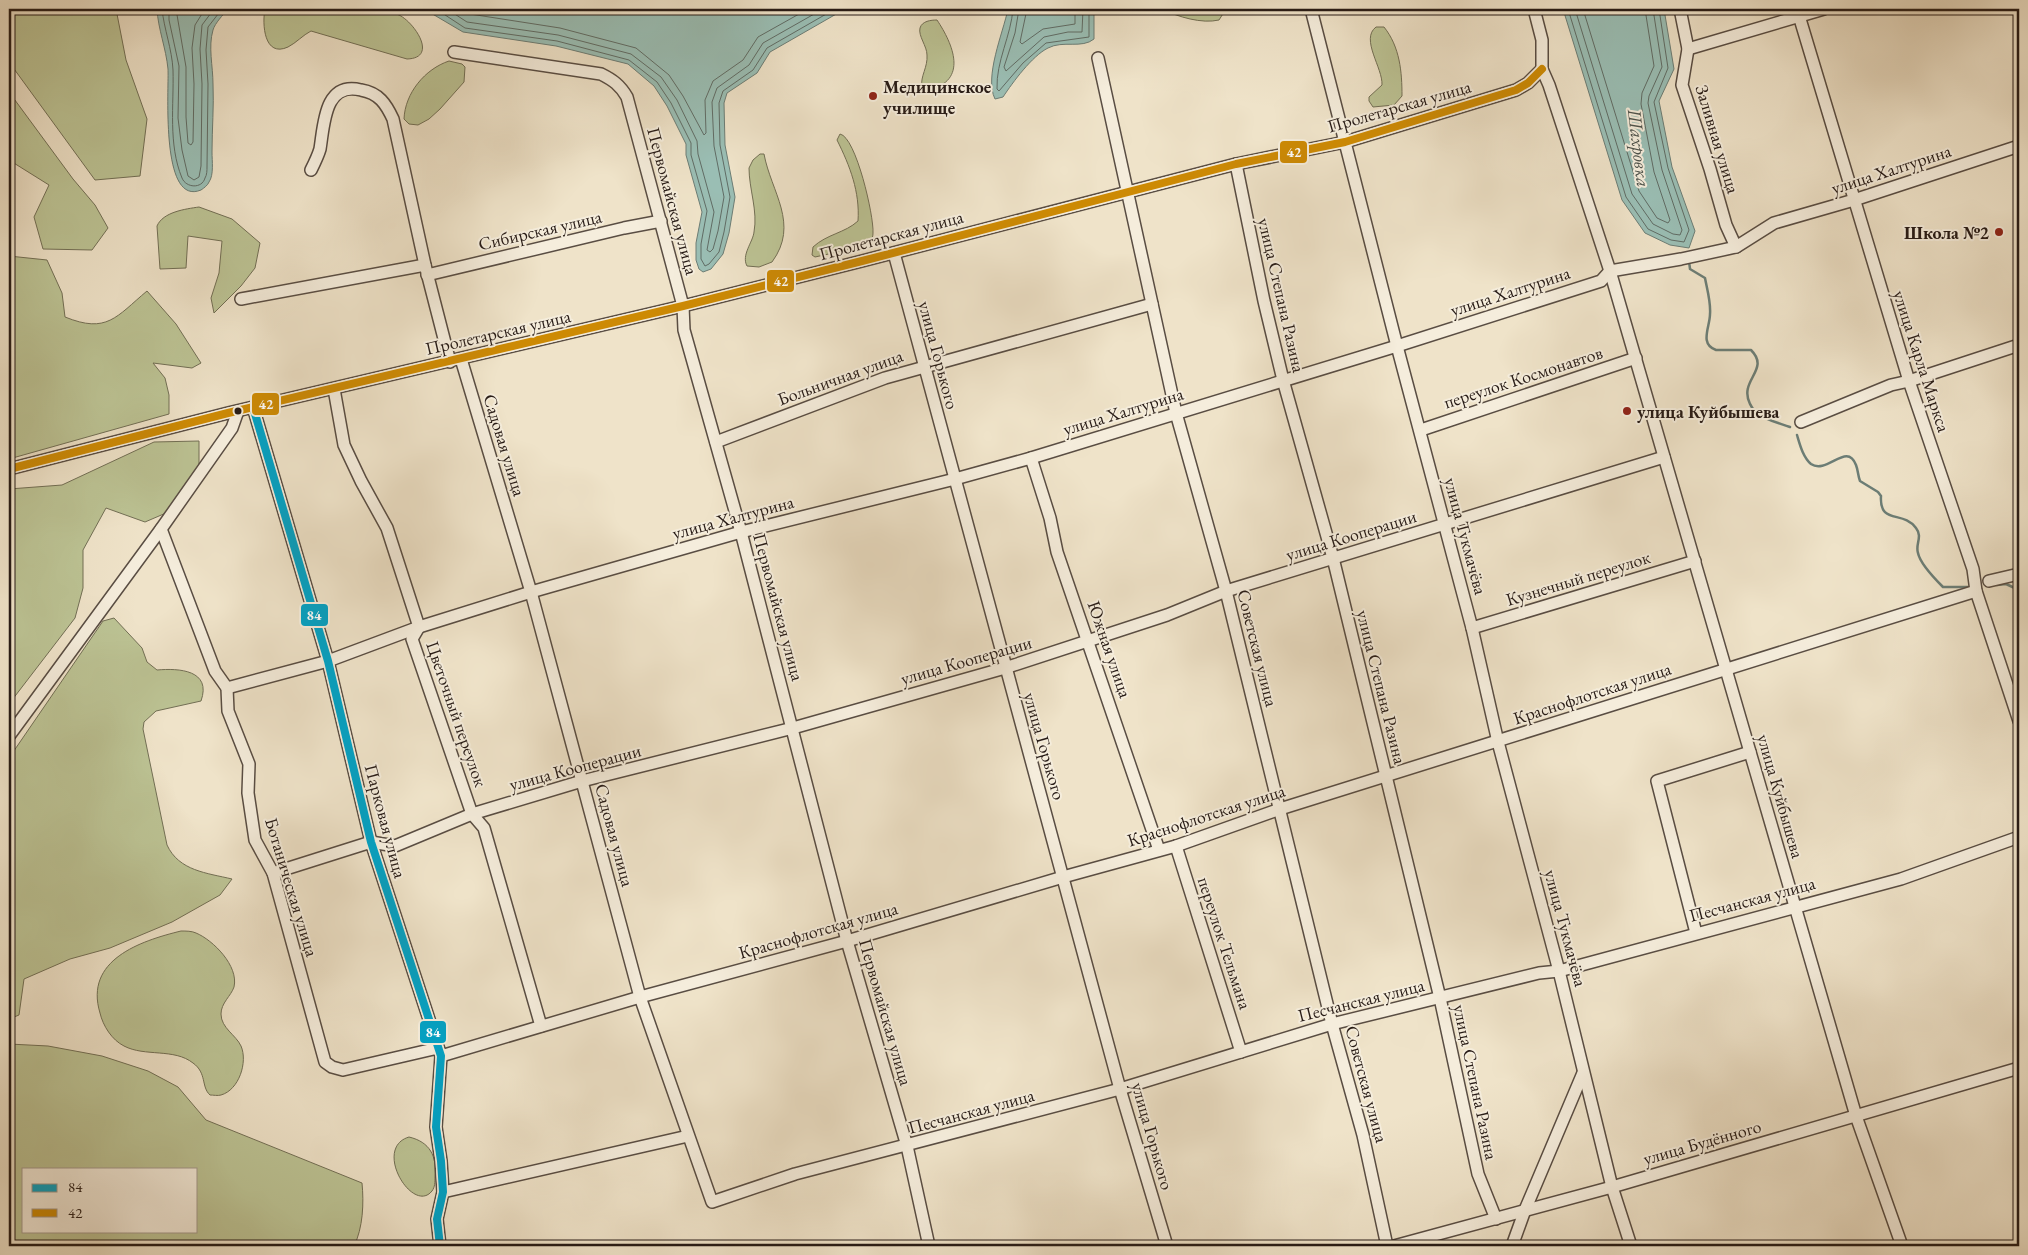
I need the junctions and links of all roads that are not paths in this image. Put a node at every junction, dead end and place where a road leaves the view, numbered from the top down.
1 (1311, 9) edge
2 (1534, 9) edge
3 (1680, 9) edge
4 (1824, 9) edge
5 (1798, 12) edge
6 (1688, 49) junction
7 (454, 52) dead end
8 (1098, 58) dead end
9 (1542, 69) junction
10 (1345, 142) junction
11 (2019, 146) edge
12 (1236, 164) junction
13 (311, 170) dead end
14 (1127, 191) junction
15 (1854, 200) junction
16 (661, 221) junction
17 (1736, 247) junction
18 (894, 253) junction
19 (426, 270) junction
20 (1610, 271) junction
21 (241, 299) dead end
22 (1152, 304) junction
23 (683, 306) junction
24 (2019, 345) edge
25 (1397, 346) junction
26 (1636, 358) junction
27 (456, 360) junction
28 (924, 366) junction
29 (1284, 380) junction
30 (1909, 382) junction
31 (334, 389) junction
32 (252, 407) junction
33 (238, 411) junction
34 (1176, 413) junction
35 (1802, 422) dead end
36 (1420, 430) junction
37 (716, 442) junction
38 (1664, 457) junction
39 (1031, 458) junction
40 (9, 469) edge
41 (955, 479) junction
42 (1446, 525) junction
43 (161, 529) junction
44 (741, 532) junction
45 (1333, 558) junction
46 (1695, 561) junction
47 (2019, 574) edge
48 (1989, 581) dead end
49 (1226, 591) junction
50 (1976, 591) junction
51 (531, 592) junction
52 (419, 627) junction
53 (1472, 628) junction
54 (1089, 641) junction
55 (328, 661) junction
56 (1005, 668) junction
57 (1726, 668) junction
58 (227, 688) junction
59 (2019, 721) edge
60 (793, 728) junction
61 (9, 736) edge
62 (1498, 742) junction
63 (1750, 752) junction
64 (1386, 777) junction
65 (582, 781) junction
66 (1280, 809) junction
67 (472, 814) junction
68 (2019, 837) edge
69 (371, 842) junction
70 (1176, 846) junction
71 (1159, 850) junction
72 (273, 873) junction
73 (1063, 877) junction
74 (1795, 906) junction
75 (1696, 933) junction
76 (847, 941) junction
77 (1560, 971) junction
78 (640, 997) junction
79 (1440, 998) junction
80 (1332, 1024) junction
81 (541, 1026) junction
82 (440, 1052) junction
83 (1240, 1052) junction
84 (2019, 1068) edge
85 (1583, 1073) junction
86 (1120, 1089) junction
87 (1856, 1116) junction
88 (688, 1136) junction
89 (906, 1146) junction
90 (1612, 1187) junction
91 (443, 1192) junction
92 (712, 1202) joint
93 (1525, 1210) junction
94 (1496, 1218) junction
95 (440, 1246) edge
96 (929, 1246) edge
97 (1167, 1246) edge
98 (1387, 1246) edge
99 (1394, 1246) edge
100 (1512, 1246) edge
101 (1631, 1246) edge
102 (1902, 1246) edge

1 - 10 street, улица Тукмачёва
2 - 9 street, улица Куйбышева
3 - 6 street, Заливная улица
4 - 5 street
5 - 6 street
5 - 15 street, улица Карла Маркса
6 - 17 street, Заливная улица
7 - 16 street, Первомайская улица
8 - 14 street, Советская улица
9 - 10 street, Пролетарская улица
9 - 20 street, улица Куйбышева
10 - 12 street, Пролетарская улица
10 - 25 street, улица Тукмачёва
11 - 15 street, улица Халтурина
12 - 14 street, Пролетарская улица
12 - 29 street, улица Степана Разина
13 - 19 street, Садовая улица
14 - 18 street, Пролетарская улица
14 - 22 street, Советская улица
15 - 17 street, улица Халтурина
15 - 30 street, улица Карла Маркса
16 - 19 street, Сибирская улица
16 - 23 street, Первомайская улица
17 - 20 street, улица Халтурина
18 - 23 street, Пролетарская улица
18 - 28 street, улица Горького
19 - 21 street, Сибирская улица
19 - 27 street, Садовая улица
20 - 25 street, улица Халтурина
20 - 26 street, улица Куйбышева
22 - 28 street, Больничная улица
22 - 34 street, Советская улица
23 - 27 street, Пролетарская улица
23 - 37 street, Первомайская улица
24 - 30 street
25 - 29 street, улица Халтурина
25 - 36 street, улица Тукмачёва
26 - 36 street, переулок Космонавтов
26 - 38 street, улица Куйбышева
27 - 31 street, Пролетарская улица
27 - 51 street, Садовая улица
28 - 37 street, Больничная улица
28 - 41 street, улица Горького
29 - 34 street, улица Халтурина
29 - 45 street, улица Степана Разина
30 - 35 street
30 - 50 street, улица Карла Маркса
31 - 32 street, Пролетарская улица
31 - 52 street, Цветочный переулок
32 - 33 street, Пролетарская улица
32 - 55 street, Парковая улица
33 - 40 street, Пролетарская улица
33 - 43 street
34 - 39 street, улица Халтурина
34 - 49 street, Советская улица
36 - 42 street, улица Тукмачёва
37 - 44 street, Первомайская улица
38 - 42 street, улица Кооперации
38 - 46 street, улица Куйбышева
39 - 41 street, улица Халтурина
39 - 54 street, Южная улица
41 - 44 street, улица Халтурина
41 - 56 street, улица Горького
42 - 45 street, улица Кооперации
42 - 53 street, улица Тукмачёва
43 - 58 street, Ботаническая улица
43 - 61 street
44 - 51 street, улица Халтурина
44 - 60 street, Первомайская улица
45 - 49 street, улица Кооперации
45 - 64 street, улица Степана Разина
46 - 53 street, Кузнечный переулок
46 - 57 street, улица Куйбышева
47 - 48 street
49 - 54 street, улица Кооперации
49 - 66 street, Советская улица
50 - 57 street, Краснофлотская улица
50 - 59 street, улица Карла Маркса
51 - 52 street, улица Халтурина
51 - 65 street, Садовая улица
52 - 55 street, улица Халтурина
52 - 67 street, Цветочный переулок
53 - 62 street, улица Тукмачёва
54 - 56 street, улица Кооперации
54 - 71 street, Южная улица
55 - 58 street, улица Халтурина
55 - 69 street, Парковая улица
56 - 60 street, улица Кооперации
56 - 73 street, улица Горького
57 - 62 street, Краснофлотская улица
57 - 63 street, улица Куйбышева
58 - 72 street, Ботаническая улица
60 - 65 street, улица Кооперации
60 - 76 street, Первомайская улица
62 - 64 street, Краснофлотская улица
62 - 77 street, улица Тукмачёва
63 - 74 street, улица Куйбышева
63 - 75 street
64 - 66 street, Краснофлотская улица
64 - 79 street, улица Степана Разина
65 - 67 street, улица Кооперации
65 - 78 street, Садовая улица
66 - 70 street, Краснофлотская улица
66 - 80 street, Советская улица
67 - 69 street, улица Кооперации
67 - 81 street, Цветочный переулок
68 - 74 street, Песчанская улица
69 - 72 street, улица Кооперации
69 - 82 street, Парковая улица
70 - 71 street, Краснофлотская улица
70 - 83 street, переулок Тельмана
71 - 73 street, Краснофлотская улица
72 - 82 street, Ботаническая улица
73 - 76 street, Краснофлотская улица
73 - 86 street, улица Горького
74 - 75 street, Песчанская улица
74 - 87 street, улица Куйбышева
75 - 77 street, Песчанская улица
76 - 78 street, Краснофлотская улица
76 - 89 street, Первомайская улица
77 - 79 street, Песчанская улица
77 - 85 street, улица Тукмачёва
78 - 81 street, Краснофлотская улица
78 - 88 street, Садовая улица
79 - 80 street, Песчанская улица
79 - 94 street, улица Степана Разина
80 - 83 street, Песчанская улица
80 - 98 street, Советская улица
81 - 82 street, Краснофлотская улица
82 - 91 street, Парковая улица
83 - 86 street, Песчанская улица
84 - 87 street, улица Будённого
85 - 90 street, улица Тукмачёва
85 - 93 street
86 - 89 street, Песчанская улица
86 - 97 street, улица Горького
87 - 90 street, улица Будённого
87 - 102 street, улица Куйбышева
88 - 91 street
88 - 92 street, Садовая улица
89 - 92 street, Песчанская улица
89 - 96 street, Первомайская улица
90 - 93 street, улица Будённого
90 - 101 street, улица Тукмачёва
91 - 95 street, Парковая улица
93 - 94 street, улица Будённого
93 - 100 street
94 - 99 street, улица Будённого

